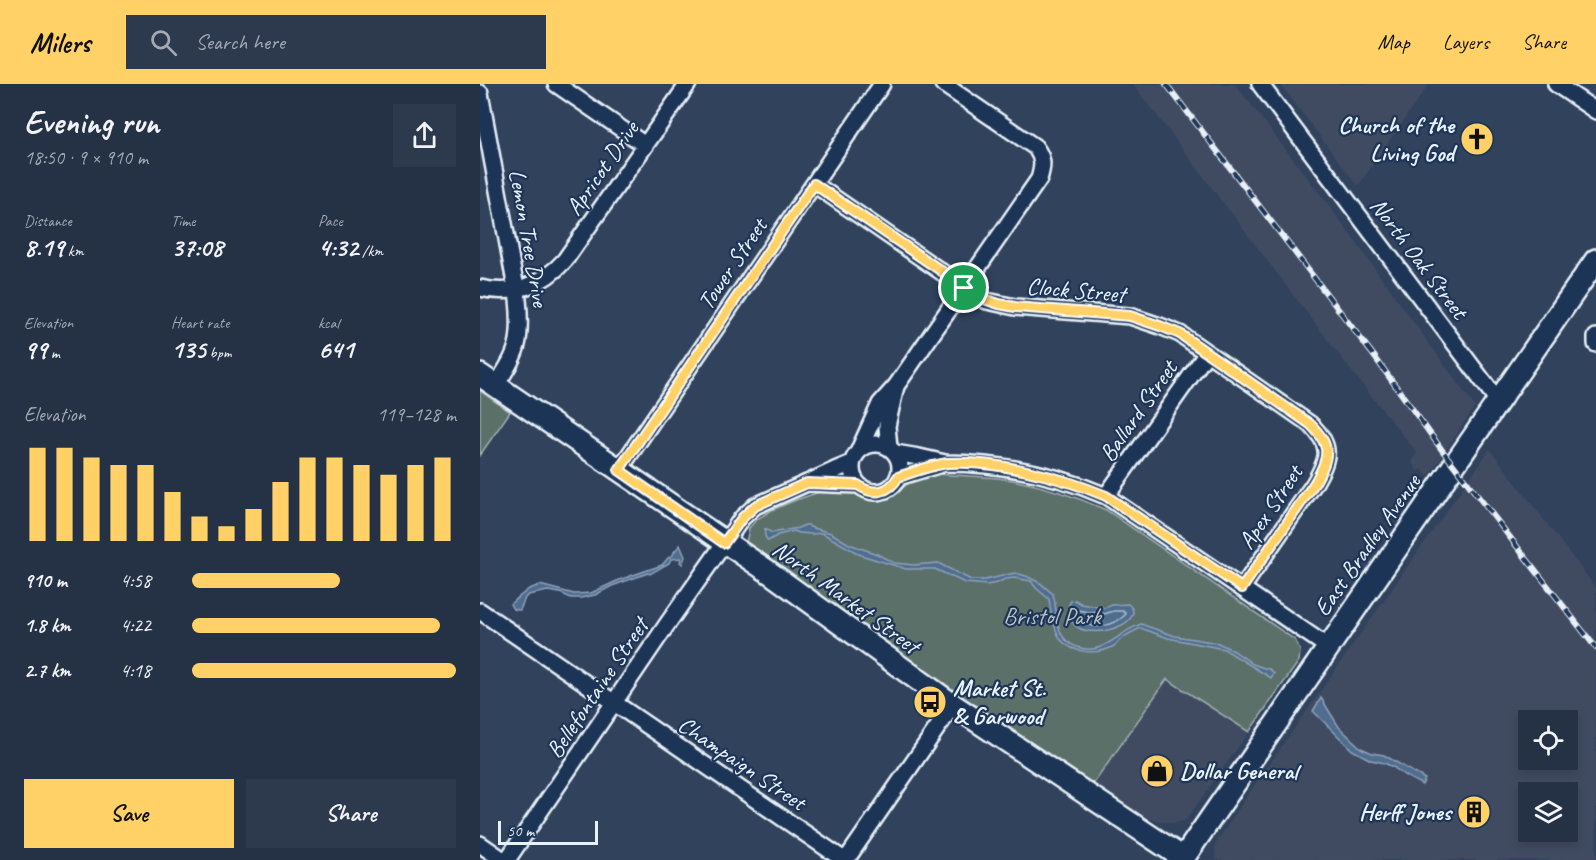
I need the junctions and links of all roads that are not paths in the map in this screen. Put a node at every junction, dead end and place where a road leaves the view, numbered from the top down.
1 (556, 84) edge
2 (688, 84) edge
3 (882, 84) edge
4 (943, 84) edge
5 (1260, 84) edge
6 (1556, 84) edge
7 (480, 93) edge
8 (1596, 111) edge
9 (645, 145) junction
10 (814, 184) junction
11 (1596, 260) edge
12 (480, 288) edge
13 (964, 288) junction
14 (516, 290) junction
15 (1596, 337) edge
16 (1596, 344) edge
17 (1207, 353) junction
18 (488, 380) edge
19 (896, 386) junction
20 (1498, 401) junction
21 (1326, 448) joint
22 (892, 450) junction
23 (855, 456) junction
24 (945, 464) junction
25 (619, 470) junction
26 (898, 477) junction
27 (807, 483) junction
28 (858, 485) junction
29 (1106, 496) junction
30 (724, 543) junction
31 (1242, 588) junction
32 (480, 611) edge
33 (1328, 646) junction
34 (615, 703) junction
35 (953, 705) junction
36 (480, 844) edge
37 (1183, 859) edge
38 (505, 860) edge
39 (845, 860) edge

1 - 9 street
2 - 9 street, Apricot Drive
3 - 10 street, Tower Street
4 - 13 street
5 - 20 street, North Oak Street
6 - 8 street
7 - 14 street, Lemon Tree Drive
9 - 14 street, Apricot Drive
10 - 13 street, Clock Street
10 - 25 street, Tower Street
11 - 20 main road, East Bradley Avenue
12 - 14 street
13 - 17 street, Clock Street
13 - 19 street
14 - 18 street, Lemon Tree Drive
15 - 16 street
17 - 21 street, Clock Street
17 - 29 street, Ballard Street
18 - 25 main road, North Market Street
19 - 22 street
19 - 23 street
20 - 33 main road, East Bradley Avenue
21 - 31 street, Apex Street
22 - 23 street
22 - 24 street
22 - 26 street
23 - 27 street, Bellefontaine Street
23 - 28 street
24 - 26 street
24 - 29 street
25 - 30 main road, North Market Street
26 - 28 street
27 - 28 street
27 - 30 street, Bellefontaine Street
29 - 31 street
30 - 34 street, Bellefontaine Street
30 - 35 main road, North Market Street
31 - 33 street
32 - 34 street, Champaign Street
33 - 37 main road, East Bradley Avenue
34 - 38 street, Bellefontaine Street
34 - 39 street, Champaign Street
35 - 37 main road, North Market Street
35 - 39 street
36 - 38 street

